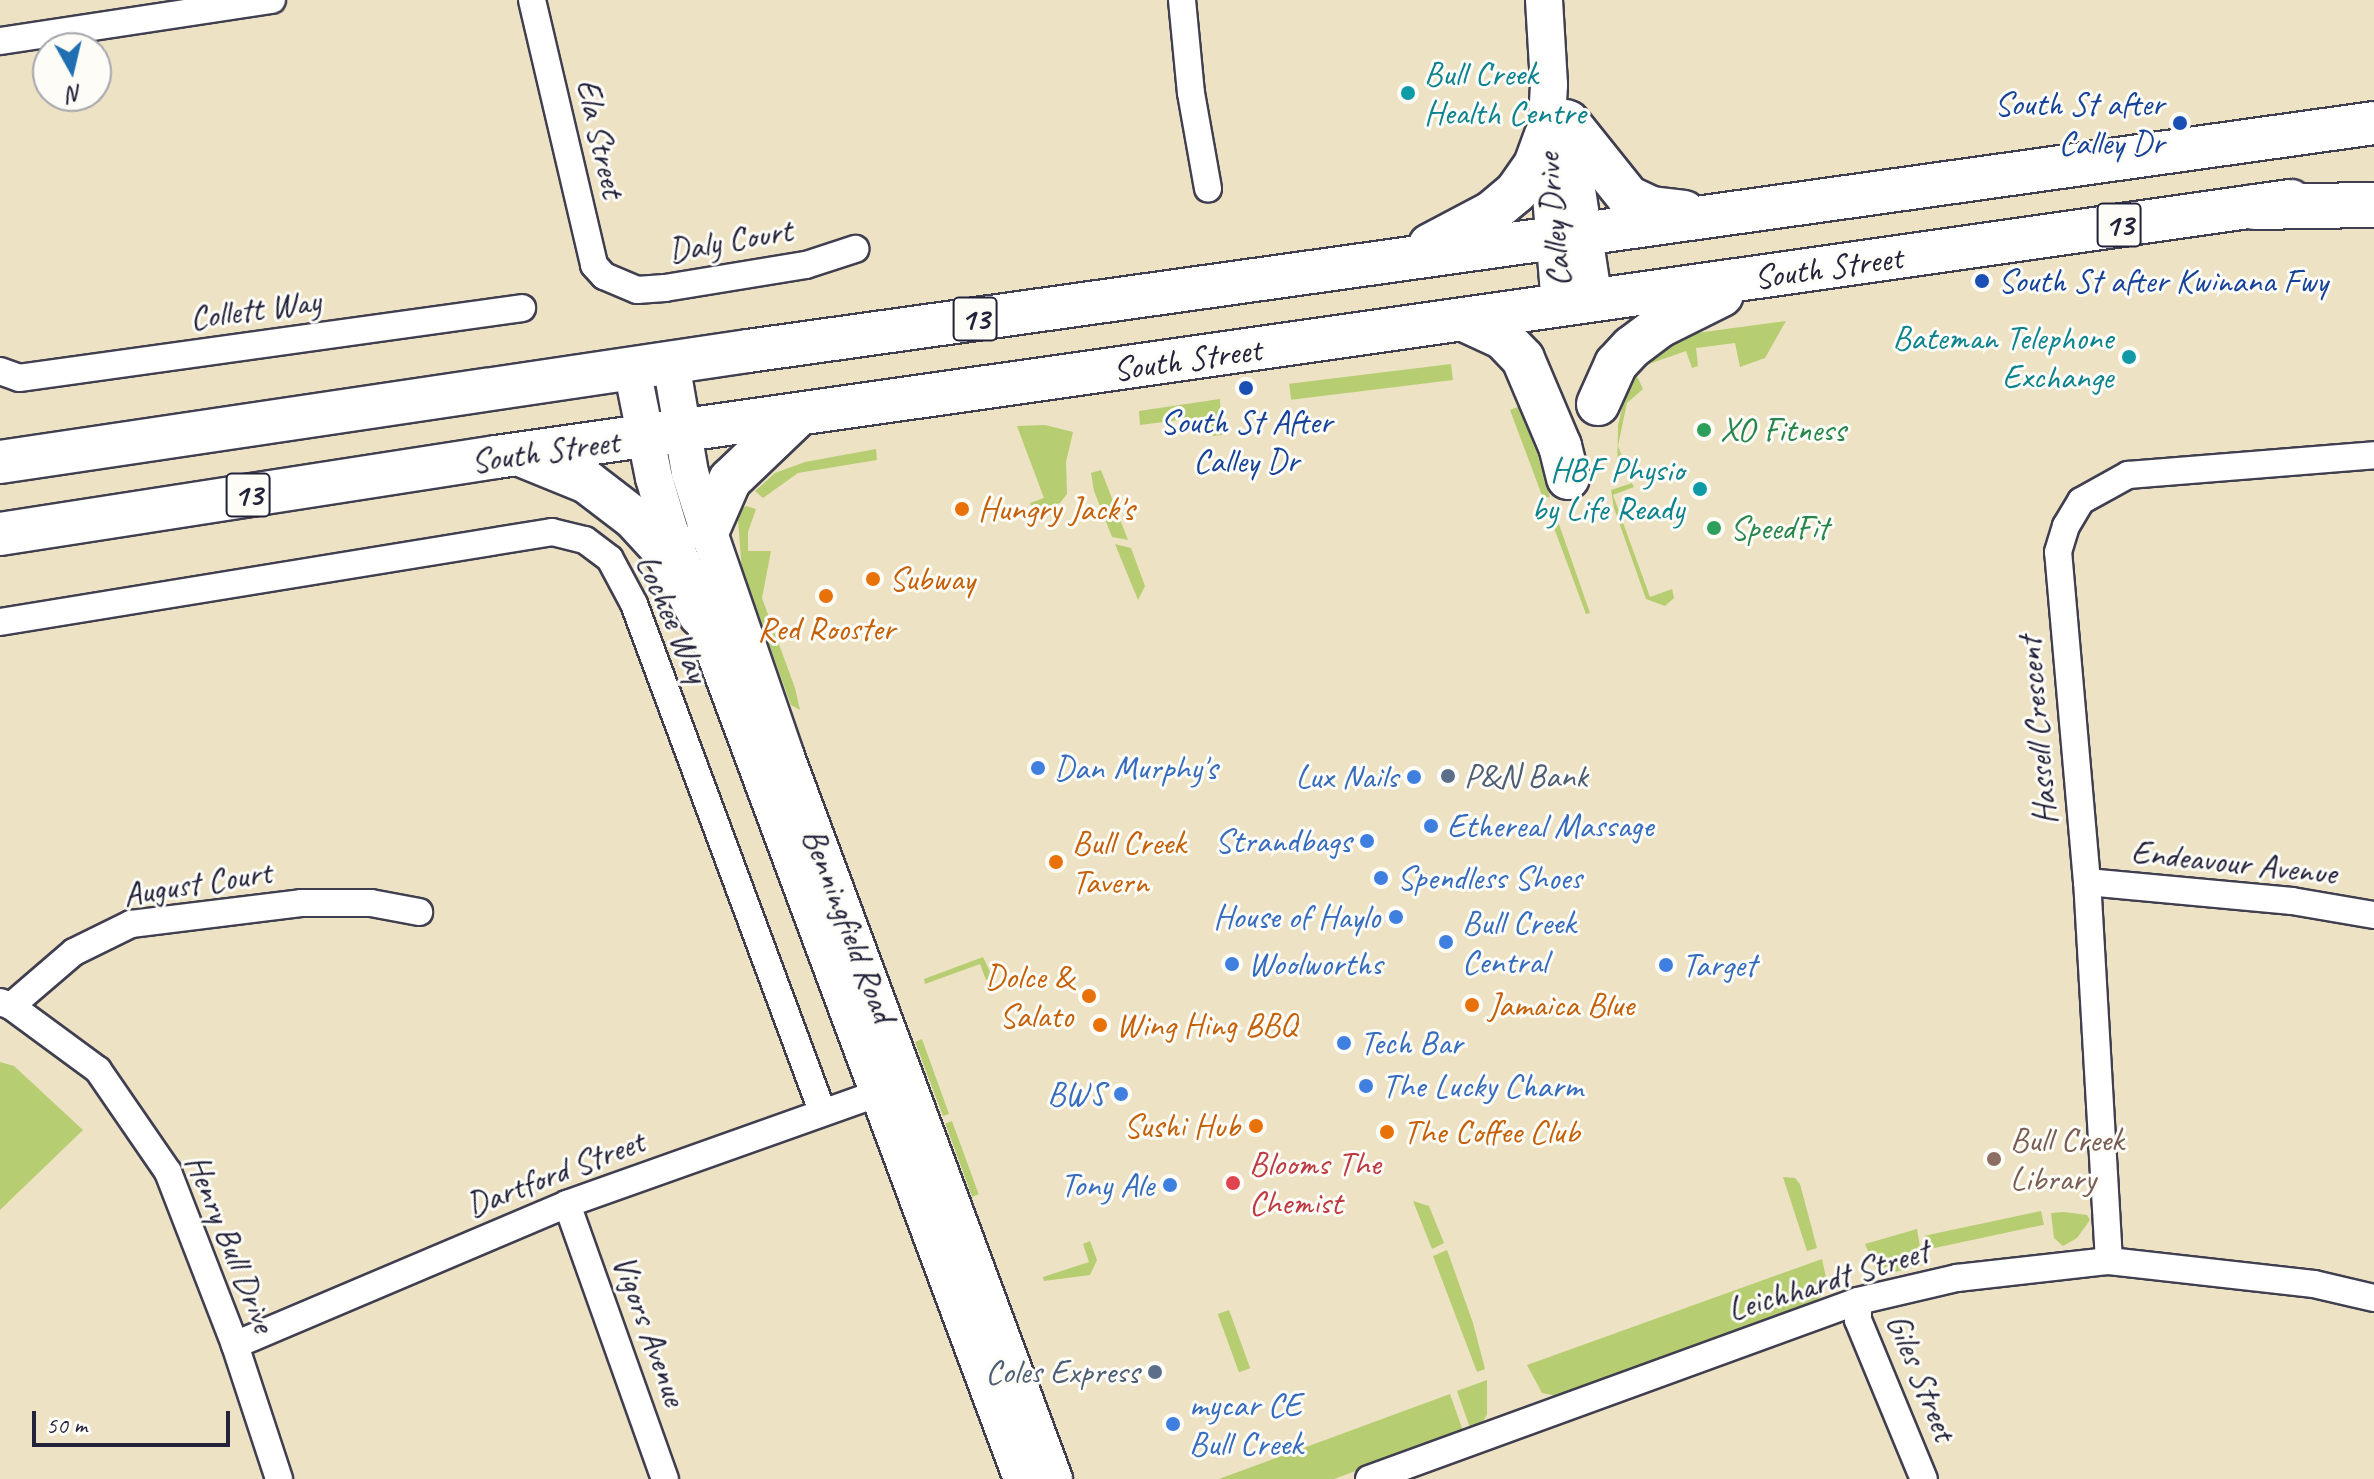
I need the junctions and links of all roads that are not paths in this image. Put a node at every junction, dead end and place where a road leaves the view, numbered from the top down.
1 (272, 0) edge
2 (532, 0) edge
3 (1182, 0) edge
4 (1544, 0) edge
5 (0, 41) edge
6 (2374, 123) edge
7 (1557, 129) junction
8 (2051, 168) junction
9 (1208, 188) dead end
10 (2374, 189) edge
11 (2374, 205) edge
12 (2254, 207) junction
13 (1711, 216) junction
14 (2067, 233) junction
15 (1569, 236) junction
16 (855, 249) dead end
17 (1405, 259) junction
18 (1756, 278) junction
19 (615, 283) joint
20 (1577, 304) junction
21 (522, 308) dead end
22 (1464, 320) junction
23 (652, 366) junction
24 (0, 371) edge
25 (1598, 404) dead end
26 (798, 415) junction
27 (664, 434) junction
28 (518, 454) junction
29 (2374, 455) edge
30 (0, 462) edge
31 (1568, 478) dead end
32 (708, 530) junction
33 (0, 534) edge
34 (700, 615) junction
35 (0, 622) edge
36 (2087, 882) junction
37 (419, 912) dead end
38 (2374, 915) edge
39 (5, 1004) edge
40 (893, 1087) junction
41 (822, 1111) junction
42 (567, 1204) junction
43 (2109, 1261) junction
44 (2374, 1298) edge
45 (1858, 1301) junction
46 (235, 1345) junction
47 (279, 1479) edge
48 (665, 1479) edge
49 (1022, 1479) edge
50 (1054, 1479) edge
51 (1369, 1479) edge
52 (1924, 1479) edge

1 - 5 street
2 - 19 street, Ela Street
3 - 9 street
4 - 7 main road, Calley Drive
6 - 8 highway, South Street / 13
7 - 13 highway
7 - 15 main road, Calley Drive
7 - 17 highway
8 - 13 highway, South Street / 13
8 - 14 highway
10 - 12 highway, South Street / 13
11 - 12 highway
12 - 14 highway, South Street / 13
13 - 15 highway, South Street / 13
14 - 18 highway, South Street / 13
15 - 17 highway, South Street / 13
15 - 20 main road, Calley Drive
16 - 19 street, Daly Court
17 - 23 highway, South Street / 13
18 - 20 highway, South Street / 13
18 - 25 highway
20 - 22 highway, South Street / 13
21 - 24 street, Collett Way
22 - 26 highway, South Street / 13
22 - 31 highway
23 - 27 main road, Benningfield Road
23 - 30 highway, South Street / 13
26 - 27 highway, South Street / 13
26 - 32 highway
27 - 28 highway, South Street / 13
27 - 32 main road, Benningfield Road
27 - 34 main road, Benningfield Road
28 - 33 highway, South Street / 13
28 - 34 highway
29 - 36 street, Hassell Crescent
32 - 40 main road, Benningfield Road
34 - 40 main road, Benningfield Road
35 - 41 street, Lochee Way
36 - 38 street, Endeavour Avenue
36 - 43 street, Hassell Crescent
37 - 39 street, August Court
39 - 46 street, Henry Bull Drive
40 - 41 street, Dartford Street
40 - 49 main road, Benningfield Road
40 - 50 main road, Benningfield Road
41 - 42 street, Dartford Street
42 - 46 street, Dartford Street
42 - 48 street, Vigors Avenue
43 - 44 street, Leichhardt Street
43 - 45 street, Leichhardt Street
45 - 51 street, Leichhardt Street
45 - 52 street, Giles Street
46 - 47 street, Henry Bull Drive

